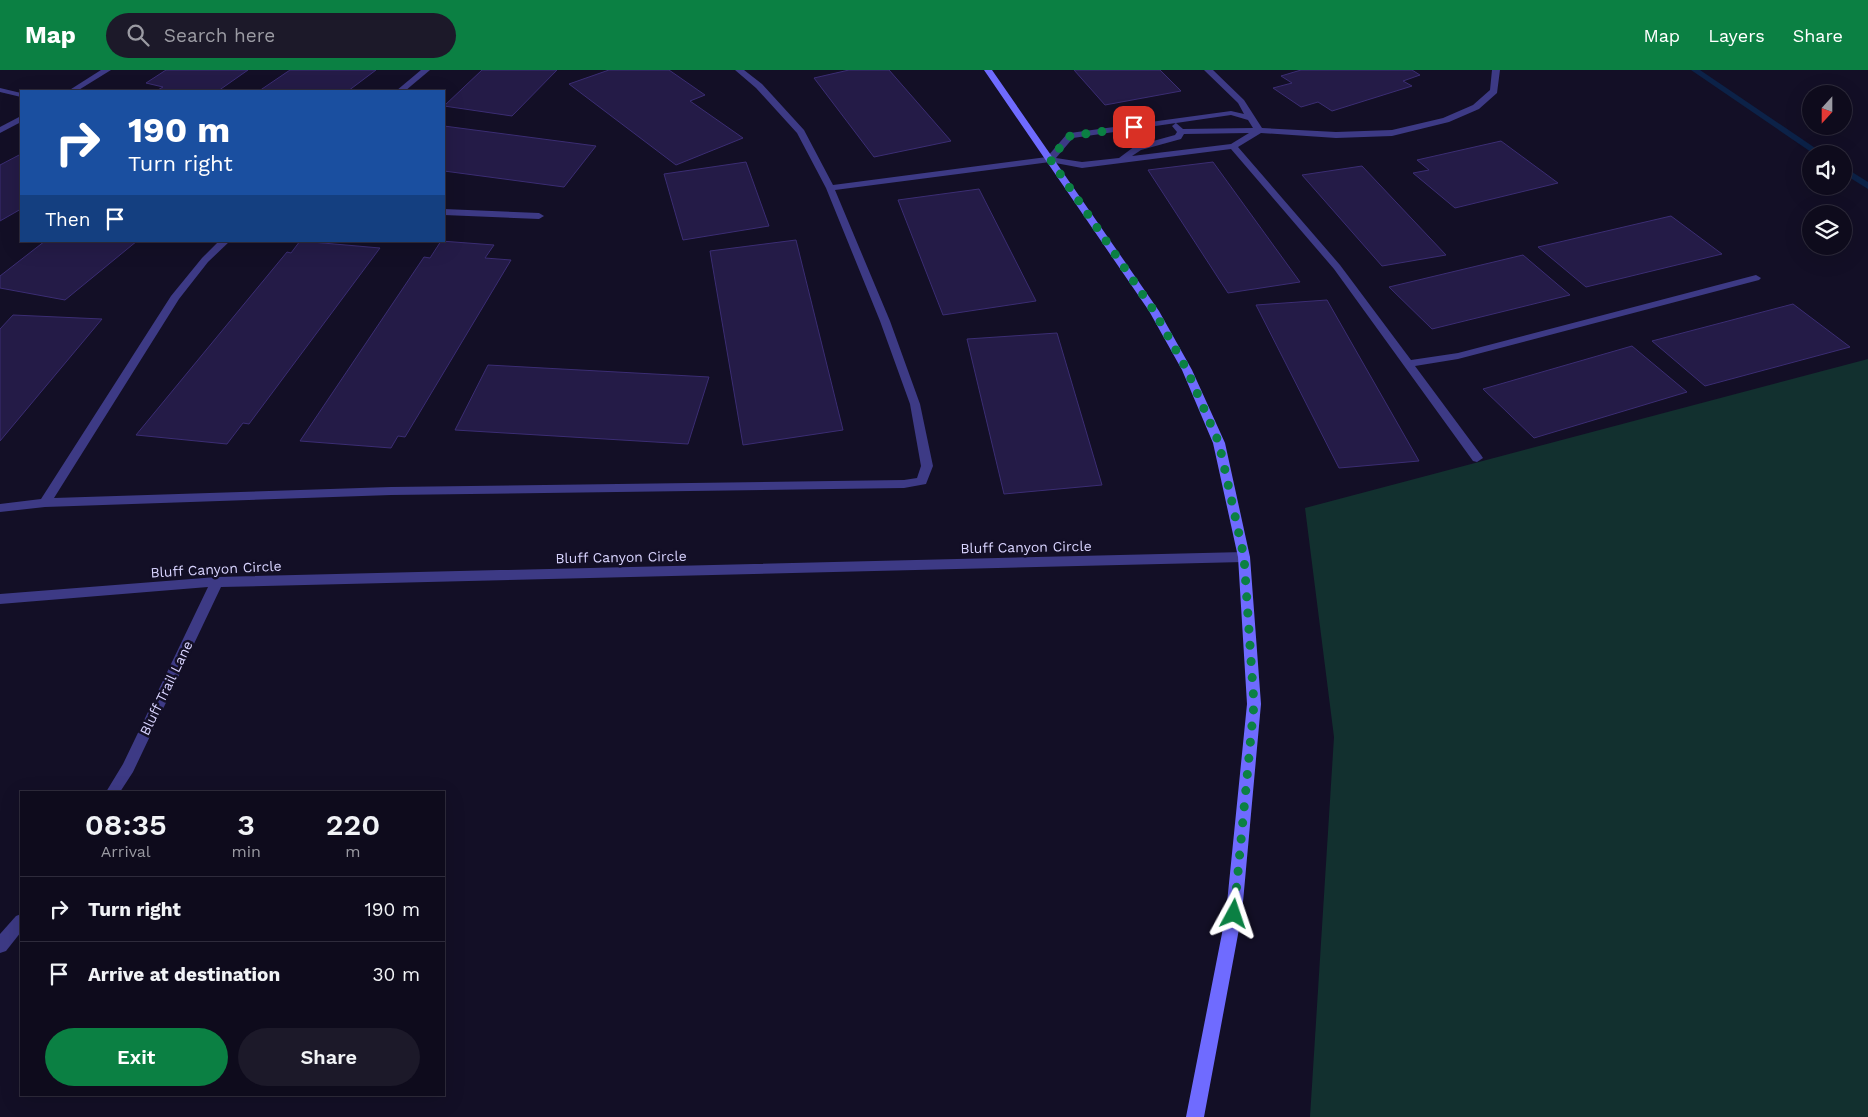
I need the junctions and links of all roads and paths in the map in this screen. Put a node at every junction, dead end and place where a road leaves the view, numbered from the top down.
1 (107, 70) edge
2 (426, 70) edge
3 (739, 70) edge
4 (988, 70) edge
5 (1208, 70) edge
6 (1496, 70) edge
7 (0, 90) edge
8 (74, 90) edge
9 (401, 90) edge
10 (20, 95) edge
11 (1251, 118) junction
12 (20, 120) edge
13 (1172, 121) junction
14 (0, 130) edge
15 (1259, 130) junction
16 (1181, 132) junction
17 (1233, 146) junction
18 (1050, 159) junction
19 (1121, 159) junction
20 (830, 188) junction
21 (445, 212) edge
22 (539, 216) dead end
23 (224, 242) edge
24 (1756, 278) dead end
25 (1408, 364) junction
26 (1477, 458) dead end
27 (45, 503) junction
28 (0, 508) edge
29 (1244, 557) junction
30 (218, 582) junction
31 (0, 599) edge
32 (114, 791) edge
33 (20, 922) edge
34 (0, 946) edge
35 (1195, 1117) edge

1 - 8 street
2 - 9 street
3 - 20 street
4 - 18 street
5 - 11 street
6 - 15 street
7 - 10 street
11 - 13 street
11 - 15 street
12 - 14 street
13 - 16 street
13 - 18 street
15 - 16 street
15 - 17 street
16 - 19 street
17 - 19 street
17 - 25 street
18 - 19 street
18 - 20 street
18 - 29 street
20 - 27 street
21 - 22 street
23 - 27 street
24 - 25 street
25 - 26 street
27 - 28 street
29 - 30 street, Bluff Canyon Circle
29 - 35 street
30 - 31 street, Bluff Canyon Circle
30 - 32 street, Bluff Trail Lane
33 - 34 street

